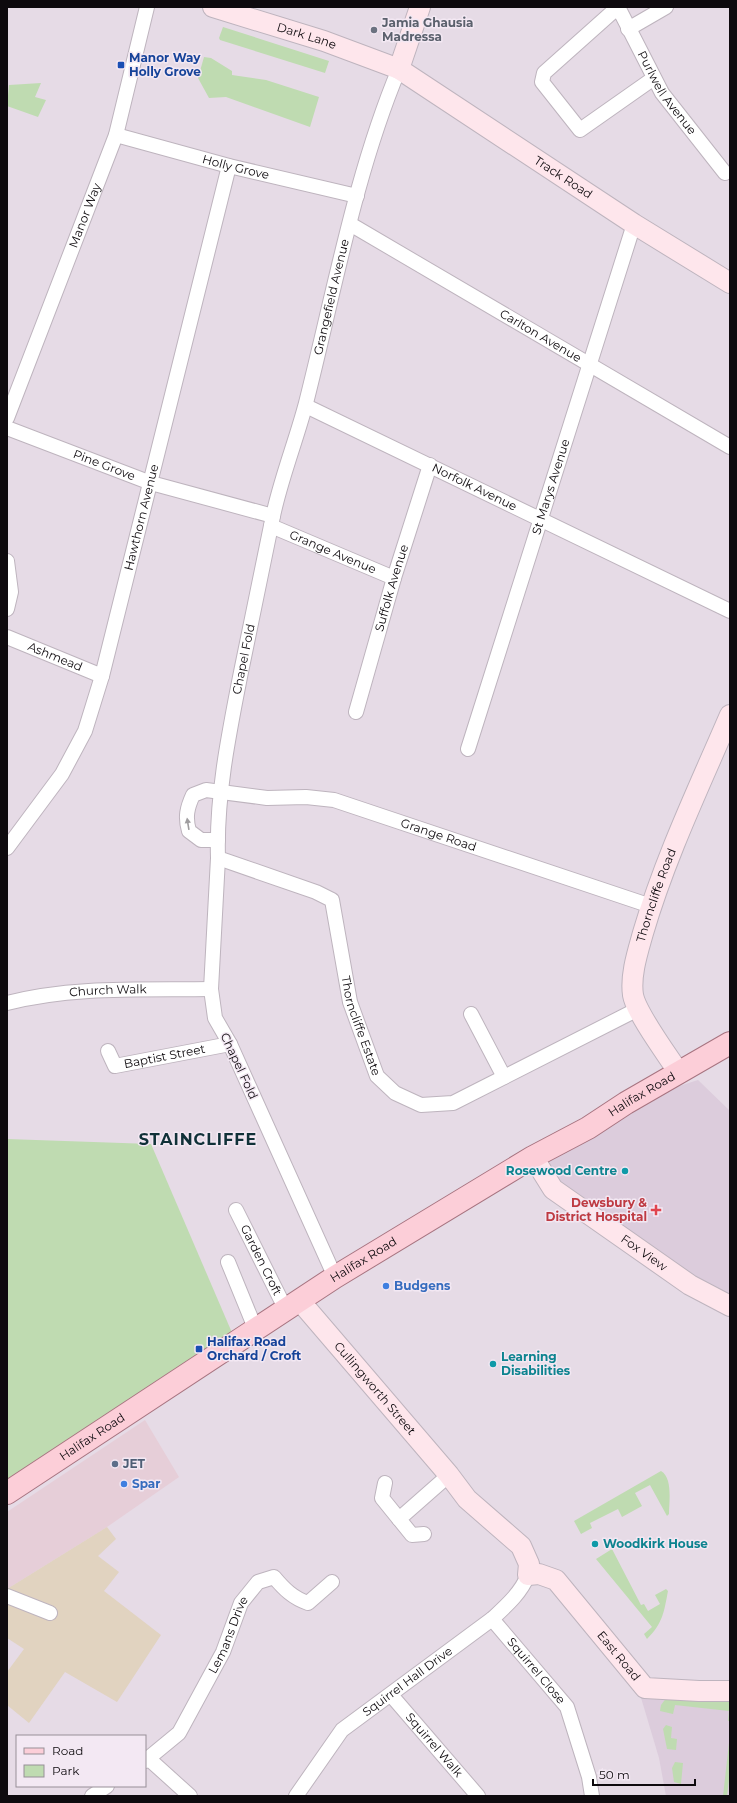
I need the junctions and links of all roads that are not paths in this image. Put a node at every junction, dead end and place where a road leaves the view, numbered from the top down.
1 (147, 7) edge
2 (213, 7) edge
3 (420, 7) edge
4 (618, 7) edge
5 (666, 7) edge
6 (628, 29) junction
7 (399, 69) junction
8 (654, 78) junction
9 (116, 135) junction
10 (229, 166) junction
11 (725, 173) dead end
12 (357, 196) junction
13 (350, 224) junction
14 (634, 224) junction
15 (730, 283) edge
16 (589, 364) junction
17 (306, 406) junction
18 (7, 418) edge
19 (7, 428) edge
20 (730, 447) edge
21 (430, 465) junction
22 (151, 483) junction
23 (539, 520) junction
24 (272, 521) junction
25 (7, 561) edge
26 (394, 578) junction
27 (7, 609) edge
28 (730, 611) edge
29 (7, 637) edge
30 (102, 676) junction
31 (356, 712) dead end
32 (730, 715) edge
33 (468, 749) dead end
34 (220, 792) junction
35 (218, 840) junction
36 (7, 848) edge
37 (218, 858) junction
38 (651, 906) junction
39 (211, 989) junction
40 (7, 1003) edge
41 (638, 1009) junction
42 (471, 1014) dead end
43 (230, 1044) junction
44 (730, 1044) edge
45 (108, 1051) dead end
46 (679, 1073) junction
47 (504, 1077) junction
48 (533, 1157) junction
49 (236, 1210) dead end
50 (228, 1262) dead end
51 (335, 1277) junction
52 (292, 1306) junction
53 (730, 1306) edge
54 (255, 1328) junction
55 (449, 1475) junction
56 (384, 1482) dead end
57 (7, 1493) edge
58 (399, 1519) junction
59 (424, 1534) dead end
60 (528, 1575) junction
61 (332, 1582) dead end
62 (7, 1596) edge
63 (50, 1613) dead end
64 (492, 1619) junction
65 (730, 1691) edge
66 (391, 1695) junction
67 (147, 1760) edge
68 (106, 1787) edge
69 (92, 1796) edge
70 (190, 1796) edge
71 (296, 1796) edge
72 (478, 1796) edge
73 (592, 1796) edge

1 - 9 street, Manor Way
2 - 7 street, Dark Lane
3 - 7 street
4 - 6 street, Purlwell Avenue
4 - 8 street
5 - 6 street
6 - 8 street, Purlwell Avenue
7 - 12 street, Grangefield Avenue
7 - 14 street, Track Road
8 - 11 street, Purlwell Avenue
9 - 10 street, Holly Grove
9 - 18 street, Manor Way
10 - 12 street, Holly Grove
10 - 22 street, Hawthorn Avenue
12 - 13 street, Grangefield Avenue
13 - 16 street, Carlton Avenue
13 - 17 street, Grangefield Avenue
14 - 15 street, Track Road
14 - 16 street, St Marys Avenue
16 - 20 street, Carlton Avenue
16 - 23 street, St Marys Avenue
17 - 21 street, Norfolk Avenue
17 - 24 street, Grangefield Avenue
19 - 22 street, Pine Grove
21 - 23 street, Norfolk Avenue
21 - 26 street, Suffolk Avenue
22 - 24 street, Pine Grove
22 - 30 street, Hawthorn Avenue
23 - 28 street, Norfolk Avenue
23 - 33 street, St Marys Avenue
24 - 26 street, Grange Avenue
24 - 34 street, Chapel Fold
25 - 27 street
26 - 31 street, Suffolk Avenue
29 - 30 street, Ashmead
30 - 36 street, Hawthorn Avenue
32 - 38 street, Thorncliffe Road
34 - 35 street, Chapel Fold
35 -> 34 street
34 - 38 street, Grange Road
35 - 37 street, Chapel Fold
37 - 39 street, Chapel Fold
37 - 47 street, Thorncliffe Estate
38 - 41 street, Thorncliffe Road
39 - 40 street, Church Walk
39 - 43 street, Chapel Fold
41 - 46 street, Thorncliffe Road
41 - 47 street, Thorncliffe Estate
42 - 47 street
43 - 45 street, Baptist Street
43 - 51 street, Chapel Fold
44 - 46 main road, Halifax Road
46 - 48 main road, Halifax Road
48 - 51 main road, Halifax Road
48 - 53 street, Fox View
49 - 52 street, Garden Croft
50 - 54 street
51 - 52 main road, Halifax Road
52 - 54 main road, Halifax Road
52 - 55 street, Cullingworth Street
54 - 57 main road, Halifax Road
55 - 58 street
55 - 60 street, Cullingworth Street
56 - 58 street
58 - 59 street
60 - 64 street, Squirrel Hall Drive
60 - 65 street, East Road
61 - 67 street, Lemans Drive
62 - 63 street
64 - 66 street, Squirrel Hall Drive
64 - 73 street, Squirrel Close
66 - 71 street, Squirrel Hall Drive
66 - 72 street, Squirrel Walk
67 - 70 street
68 - 69 street

